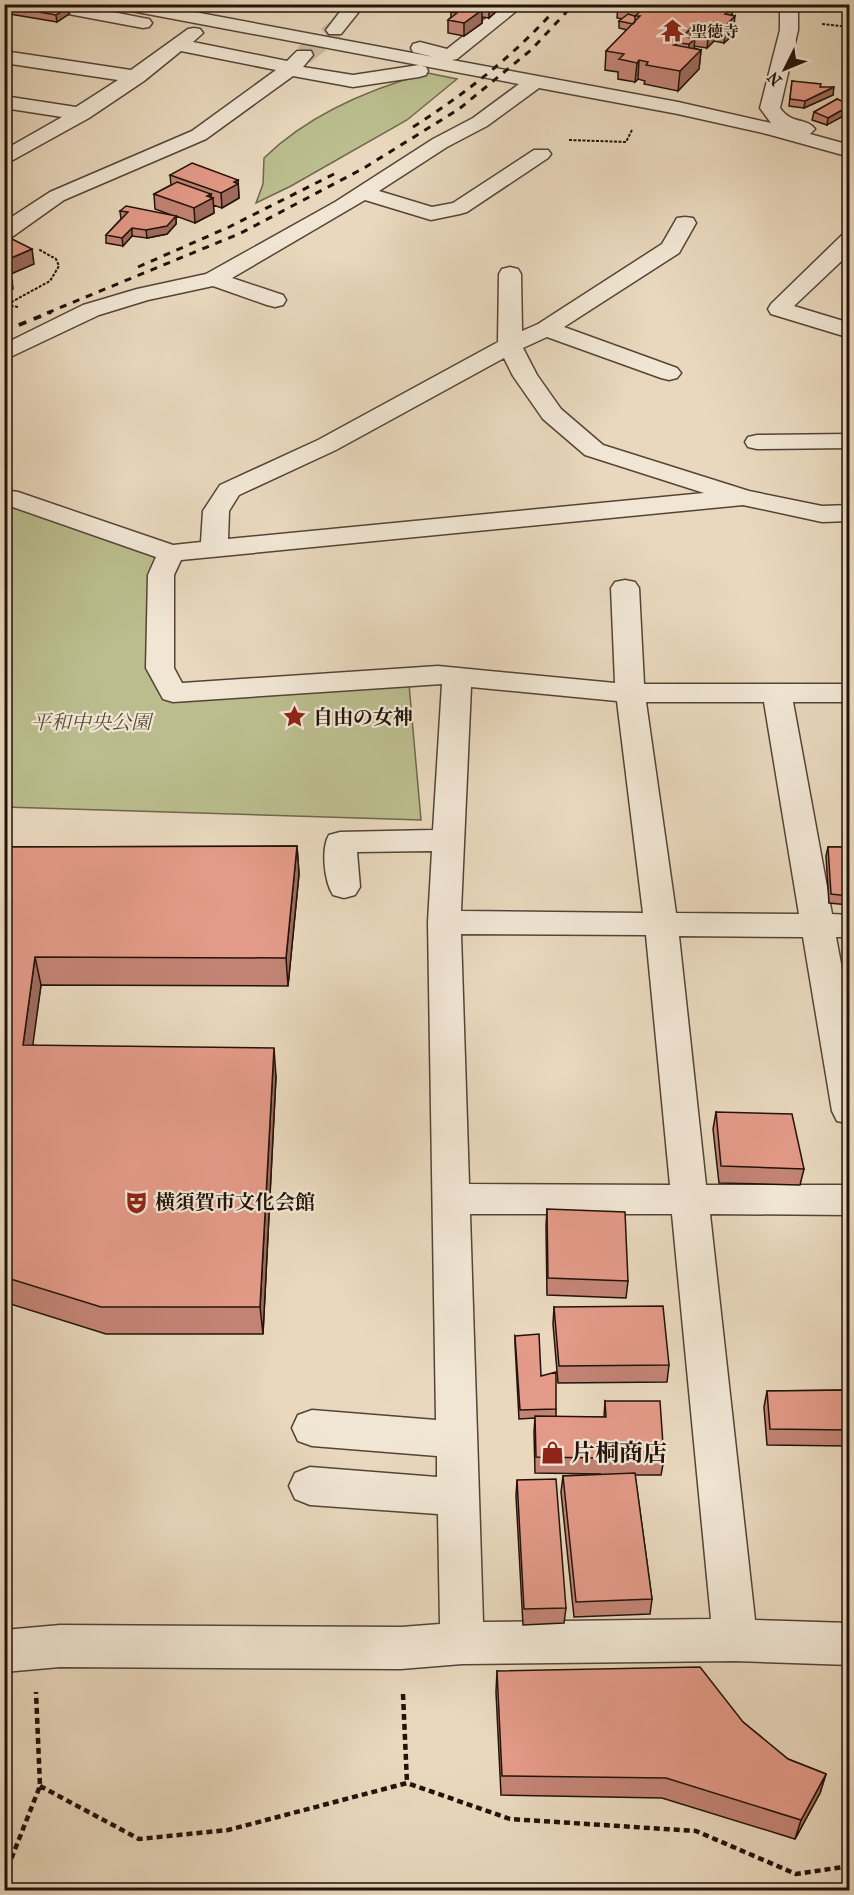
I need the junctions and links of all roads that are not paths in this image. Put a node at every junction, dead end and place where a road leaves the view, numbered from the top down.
1 (42, 4) edge
2 (121, 4) edge
3 (189, 4) edge
4 (356, 4) edge
5 (516, 4) edge
6 (533, 4) edge
7 (789, 4) edge
8 (335, 30) junction
9 (194, 33) junction
10 (178, 45) junction
11 (4, 57) edge
12 (295, 64) junction
13 (466, 69) junction
14 (419, 71) dead end
15 (137, 77) junction
16 (534, 82) junction
17 (4, 102) edge
18 (82, 114) junction
19 (849, 143) edge
20 (849, 151) edge
21 (541, 154) dead end
22 (8, 155) edge
23 (363, 193) junction
24 (685, 223) dead end
25 (5, 231) edge
26 (849, 240) edge
27 (510, 274) dead end
28 (214, 279) junction
29 (275, 300) dead end
30 (546, 329) junction
31 (849, 331) edge
32 (510, 345) junction
33 (4, 353) edge
34 (669, 374) dead end
35 (849, 441) edge
36 (757, 442) dead end
37 (742, 497) junction
38 (9, 498) dead end
39 (849, 513) edge
40 (214, 547) junction
41 (171, 553) junction
42 (625, 588) dead end
43 (457, 675) junction
44 (630, 693) junction
45 (777, 693) junction
46 (849, 693) edge
47 (447, 840) junction
48 (344, 886) dead end
49 (444, 922) junction
50 (661, 924) junction
51 (818, 925) junction
52 (849, 926) edge
53 (849, 1111) edge
54 (450, 1199) junction
55 (689, 1200) junction
56 (849, 1200) edge
57 (312, 1428) dead end
58 (456, 1440) junction
59 (310, 1486) dead end
60 (459, 1497) junction
61 (735, 1640) junction
62 (462, 1643) junction
63 (849, 1644) edge
64 (20, 1650) edge

1 - 9 street
2 - 13 street
3 - 8 street
4 - 8 street
5 - 8 street
6 - 13 street
7 - 19 street
9 - 10 street
9 - 12 street
10 - 12 street
10 - 15 street
11 - 15 street
12 - 14 street
12 - 25 street
13 - 16 street
15 - 18 street
16 - 20 street
16 - 23 street
17 - 18 street
18 - 22 street
21 - 23 street
23 - 28 street
24 - 30 street
26 - 31 street
27 - 32 street
28 - 29 street
28 - 33 street
30 - 32 street
30 - 34 street
32 - 37 street
32 - 40 street
35 - 36 street
37 - 39 street
37 - 40 street
38 - 41 street
40 - 41 street
41 - 43 street
42 - 44 street
43 - 44 street
43 - 47 street
44 - 45 street
44 - 50 street
45 - 46 street
45 - 51 street
47 - 48 street
47 - 49 street
49 - 50 street
49 - 54 street
50 - 51 street
50 - 55 street
51 - 52 street
51 - 53 street
54 - 55 street
54 - 58 street
55 - 56 street
55 - 61 street
57 - 58 street
58 - 60 street
59 - 60 street
60 - 62 street
61 - 62 street
61 - 63 street
62 - 64 street

